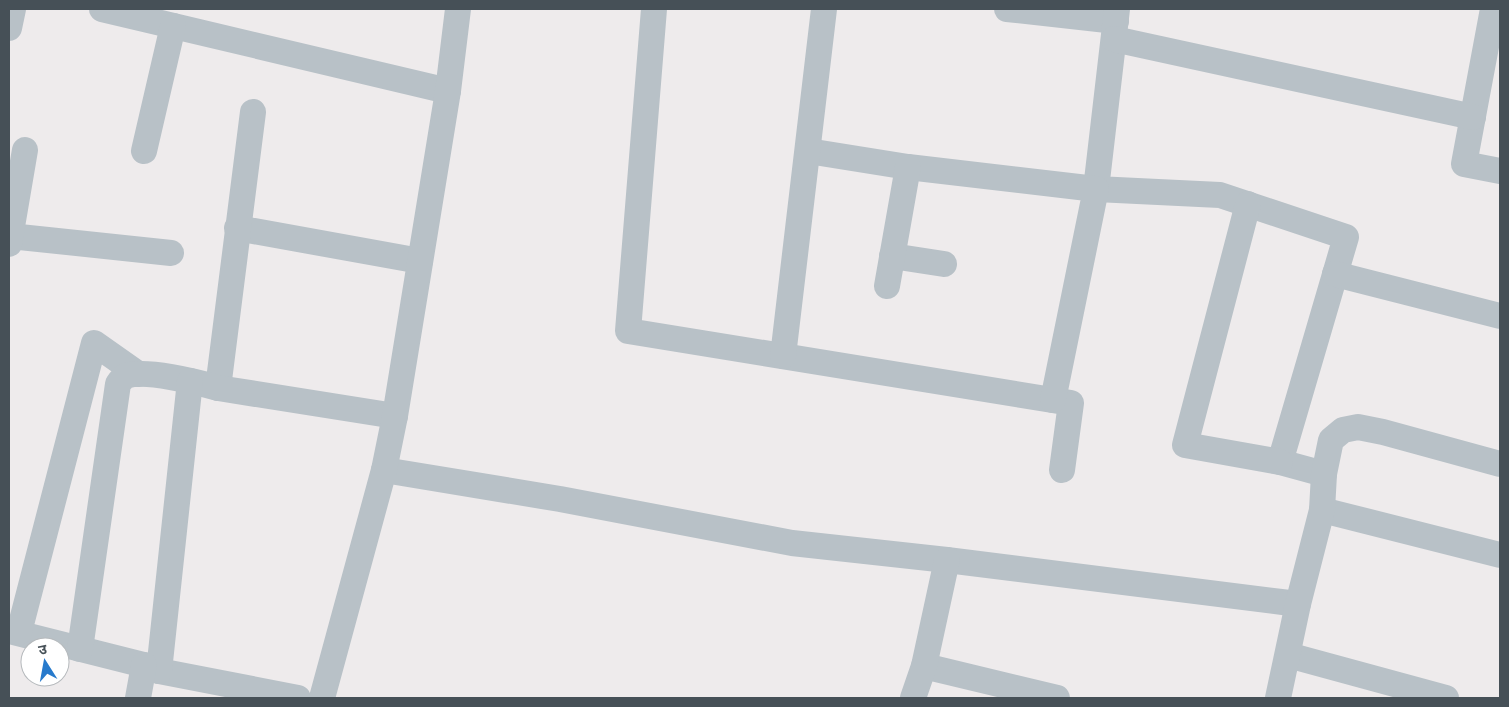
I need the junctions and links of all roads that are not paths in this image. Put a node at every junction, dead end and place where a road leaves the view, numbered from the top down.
1 (14, 9) edge
2 (107, 9) edge
3 (458, 9) edge
4 (654, 9) edge
5 (824, 9) edge
6 (1006, 9) edge
7 (1493, 9) edge
8 (1116, 23) edge
9 (173, 26) junction
10 (9, 28) edge
11 (1492, 59) edge
12 (448, 91) junction
13 (253, 112) dead end
14 (1473, 117) junction
15 (26, 150) dead end
16 (808, 151) junction
17 (144, 152) dead end
18 (908, 167) junction
19 (1500, 171) edge
20 (1096, 189) junction
21 (1248, 204) junction
22 (237, 228) junction
23 (9, 240) edge
24 (171, 253) dead end
25 (892, 256) junction
26 (420, 261) junction
27 (944, 264) dead end
28 (1335, 274) junction
29 (887, 286) dead end
30 (1500, 316) edge
31 (783, 356) junction
32 (138, 374) junction
33 (190, 381) junction
34 (218, 388) junction
35 (1053, 400) junction
36 (395, 416) junction
37 (1280, 462) junction
38 (1500, 464) edge
39 (384, 470) junction
40 (1062, 470) dead end
41 (1324, 474) junction
42 (1322, 510) junction
43 (1500, 555) edge
44 (947, 560) junction
45 (1298, 604) junction
46 (14, 632) edge
47 (80, 649) junction
48 (1288, 655) junction
49 (924, 666) junction
50 (152, 668) junction
51 (138, 698) edge
52 (298, 698) edge
53 (322, 698) edge
54 (913, 698) edge
55 (1057, 698) edge
56 (1278, 698) edge
57 (1446, 698) edge

1 - 10 street
2 - 9 street
3 - 12 street
4 - 31 street
5 - 16 street
6 - 8 street
7 - 11 street
8 - 14 street
8 - 20 street
9 - 12 street
9 - 17 street
11 - 14 street
12 - 26 street
13 - 22 street
14 - 19 street
15 - 23 street
16 - 18 street
16 - 31 street
18 - 20 street
18 - 25 street
20 - 21 street
20 - 35 street
21 - 28 street
21 - 37 street
22 - 26 street
22 - 34 street
23 - 24 street
25 - 27 street
25 - 29 street
26 - 36 street
28 - 30 street
28 - 37 street
31 - 35 street
32 - 33 street
32 - 46 street
32 - 47 street
33 - 34 street
33 - 50 street
34 - 36 street
35 - 40 street
36 - 39 street
37 - 41 street
38 - 41 street
39 - 44 street
39 - 53 street
41 - 42 street
42 - 43 street
42 - 45 street
44 - 45 street
44 - 49 street
45 - 48 street
46 - 47 street
47 - 50 street
48 - 56 street
48 - 57 street
49 - 54 street
49 - 55 street
50 - 51 street
50 - 52 street

